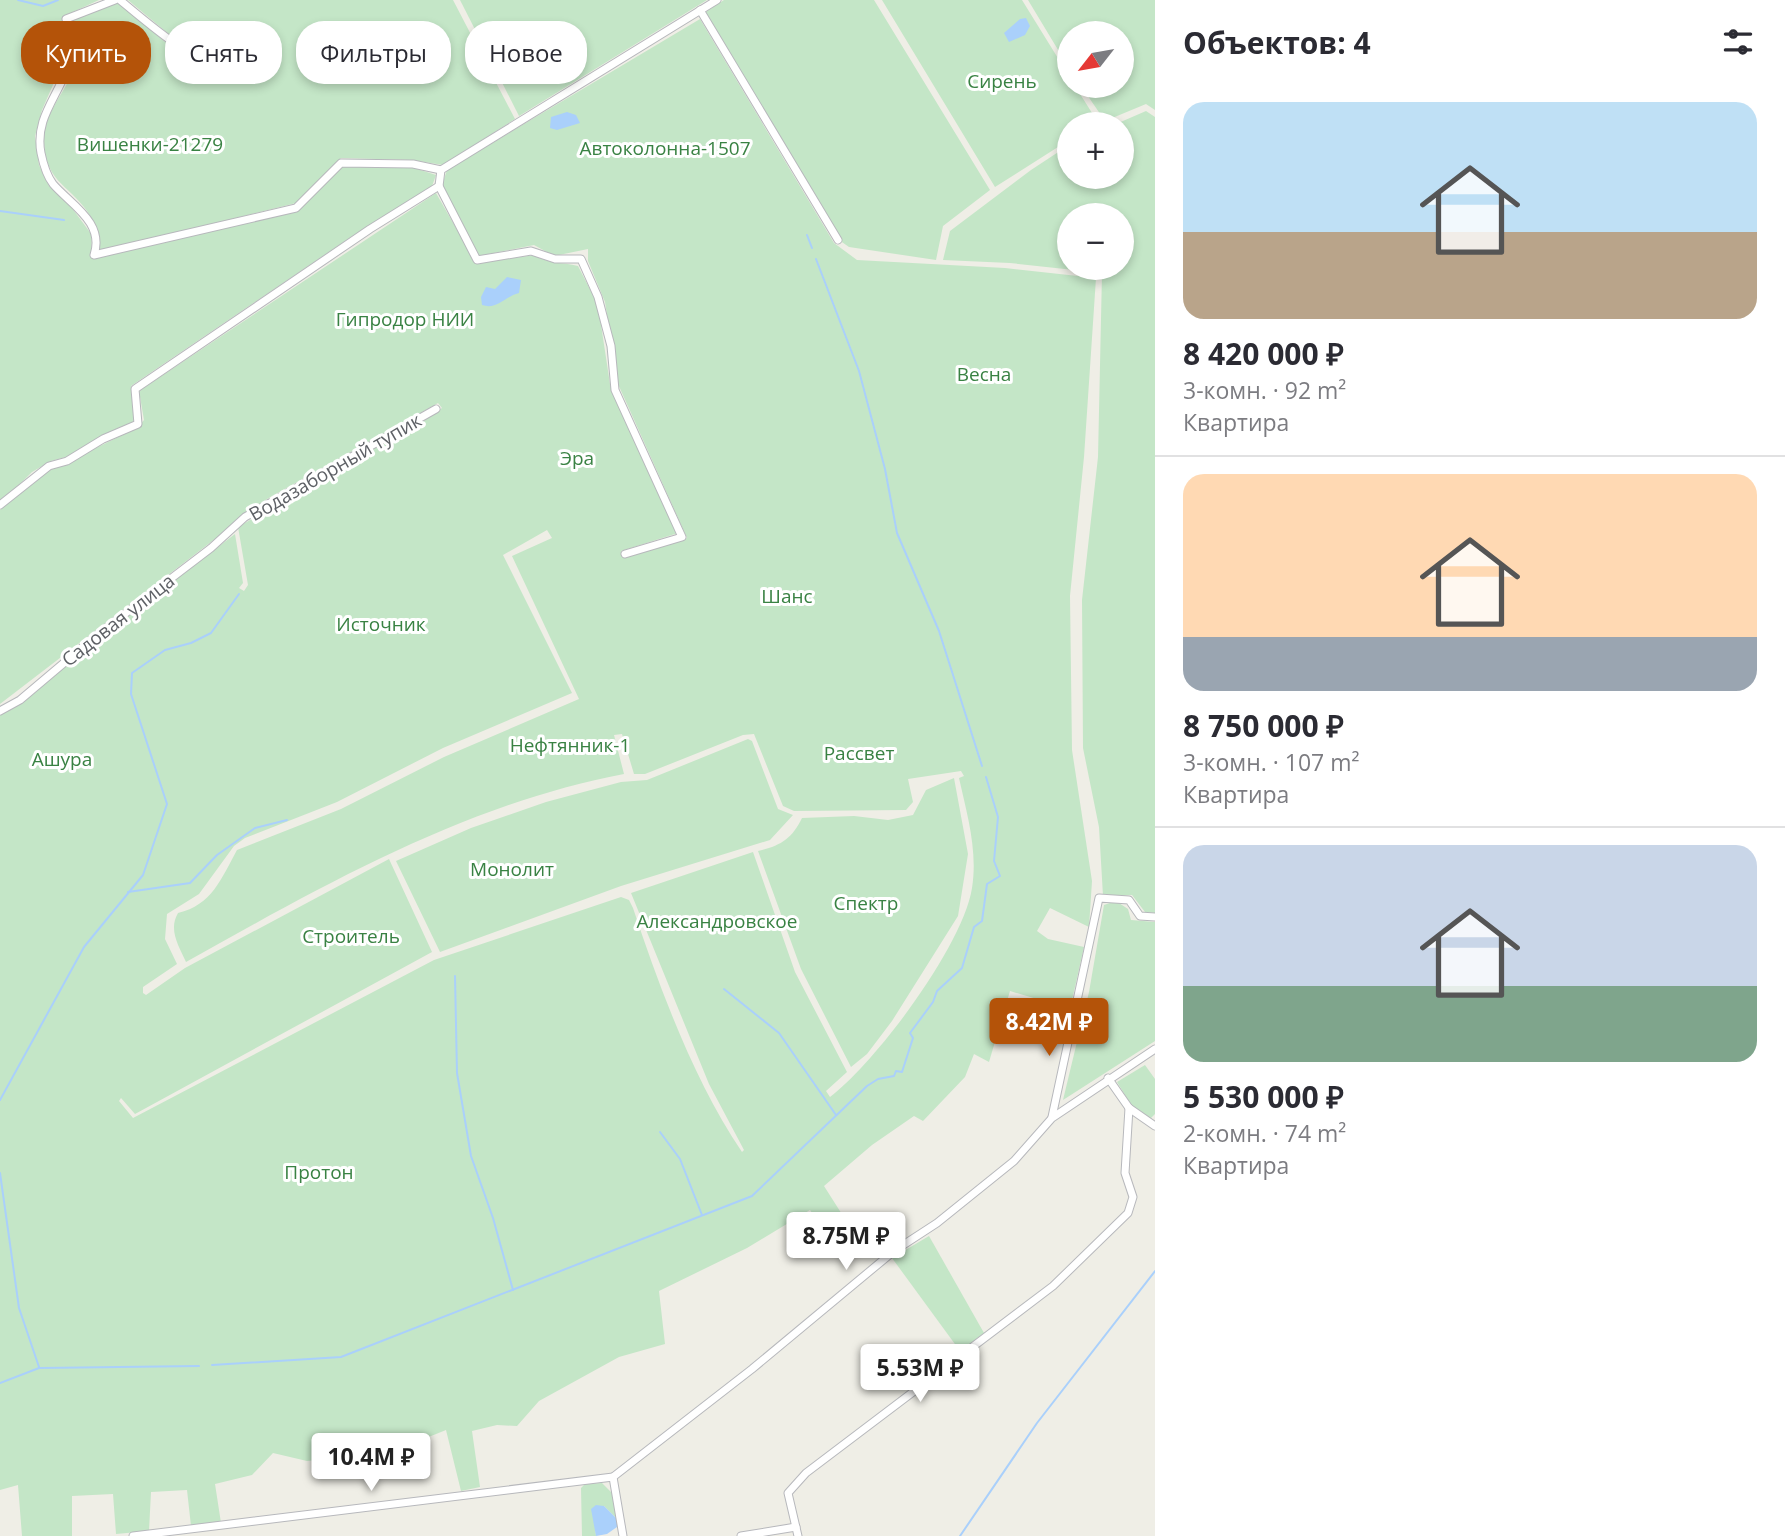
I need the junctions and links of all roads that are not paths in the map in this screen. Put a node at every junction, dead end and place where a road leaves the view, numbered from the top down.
1 (115, 0) edge
2 (120, 0) edge
3 (717, 0) edge
4 (700, 10) junction
5 (165, 38) edge
6 (442, 170) junction
7 (439, 186) junction
8 (838, 240) dead end
9 (436, 409) dead end
10 (0, 505) edge
11 (235, 526) joint
12 (625, 554) dead end
13 (0, 712) edge
14 (1155, 917) edge
15 (1155, 1049) edge
16 (1108, 1078) junction
17 (1129, 1108) junction
18 (1052, 1118) junction
19 (1155, 1126) edge
20 (613, 1478) junction
21 (796, 1527) junction
22 (183, 1530) junction
23 (133, 1536) edge
24 (190, 1536) edge
25 (623, 1536) edge
26 (741, 1536) edge
27 (798, 1536) edge

1 - 6 street
2 - 5 street
3 - 4 street
4 - 6 street
4 - 8 street
6 - 7 street
7 - 10 street
7 - 12 street
9 - 11 street, Водазаборный тупик
11 - 13 street, Садовая улица
14 - 18 street
15 - 16 street
16 - 17 street
16 - 18 street
17 - 19 street
17 - 21 street
18 - 20 street
20 - 22 street
20 - 25 street
21 - 26 street
21 - 27 street
22 - 23 street
22 - 24 street

